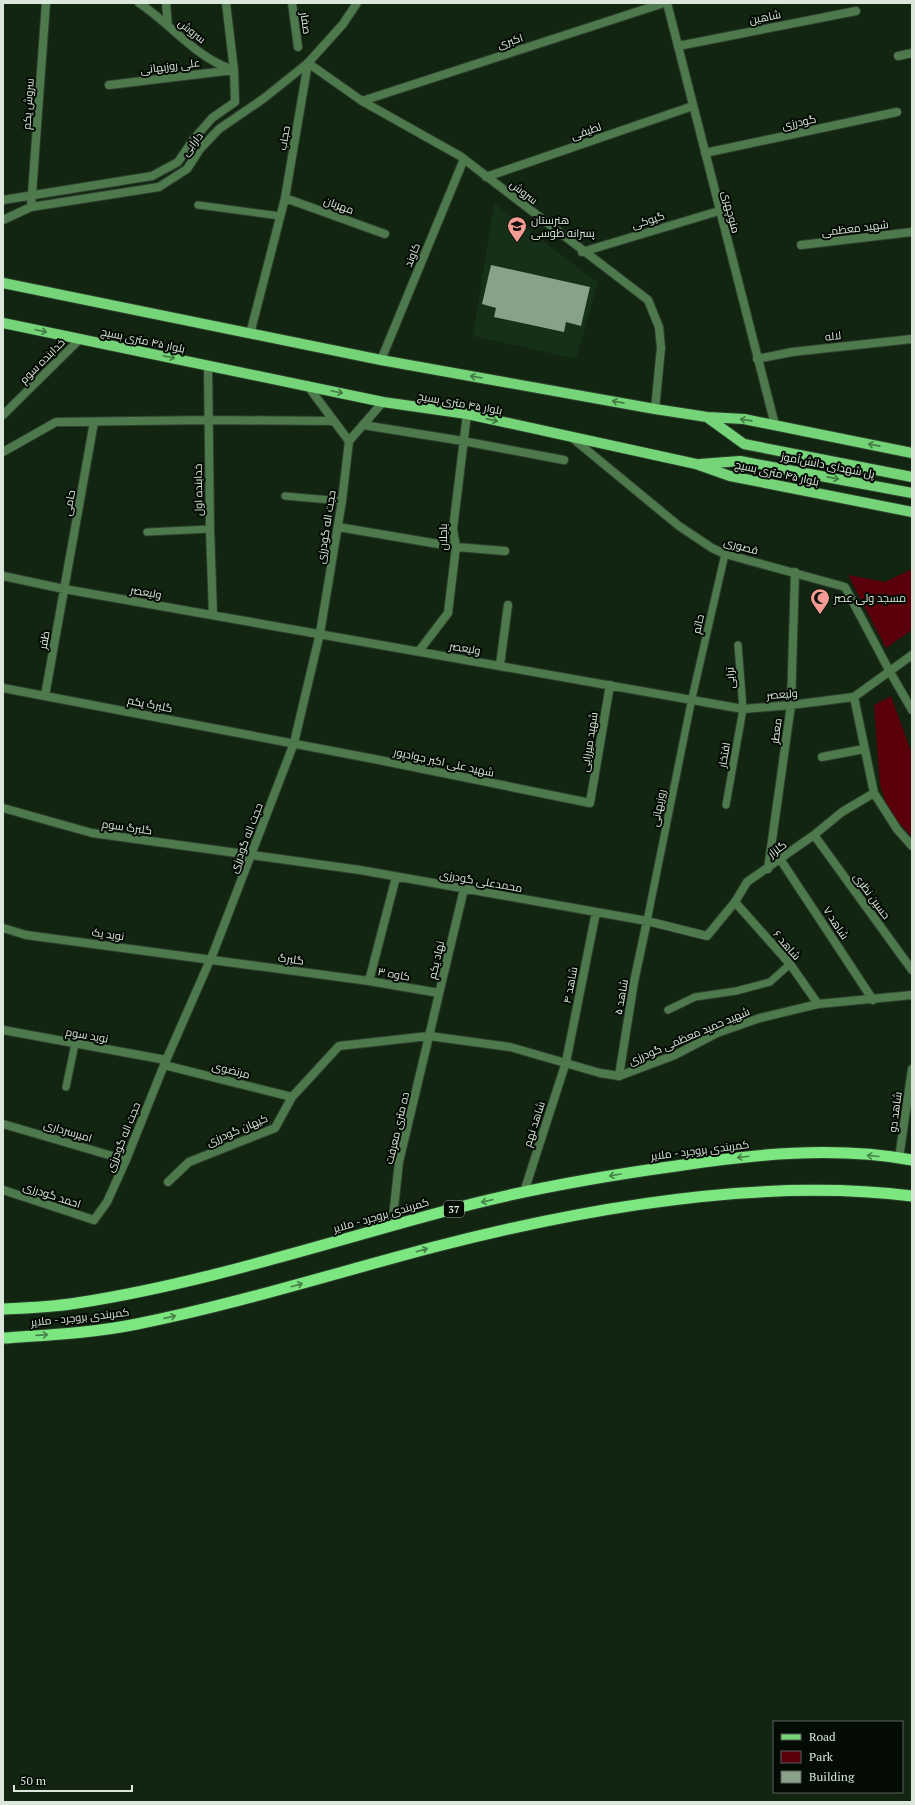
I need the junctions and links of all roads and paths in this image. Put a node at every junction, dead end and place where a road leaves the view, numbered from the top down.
1 (46, 3) edge
2 (139, 3) edge
3 (166, 3) edge
4 (226, 3) edge
5 (292, 3) edge
6 (357, 3) edge
7 (664, 3) edge
8 (667, 3) edge
9 (856, 11) dead end
10 (168, 26) junction
11 (678, 46) junction
12 (298, 47) dead end
13 (912, 53) edge
14 (898, 56) dead end
15 (308, 63) junction
16 (234, 70) junction
17 (109, 85) dead end
18 (362, 101) junction
19 (693, 106) junction
20 (897, 112) dead end
21 (705, 153) junction
22 (464, 159) junction
23 (486, 177) junction
24 (32, 195) junction
25 (285, 198) junction
26 (3, 200) edge
27 (198, 205) dead end
28 (31, 208) junction
29 (719, 210) junction
30 (280, 216) junction
31 (3, 220) edge
32 (912, 232) edge
33 (385, 234) dead end
34 (801, 245) dead end
35 (582, 252) junction
36 (3, 283) edge
37 (3, 323) edge
38 (250, 334) junction
39 (80, 339) junction
40 (912, 339) edge
41 (757, 359) junction
42 (381, 360) junction
43 (208, 365) junction
44 (307, 385) junction
45 (384, 402) junction
46 (655, 409) junction
47 (467, 414) junction
48 (3, 415) edge
49 (707, 417) junction
50 (208, 420) junction
51 (333, 421) junction
52 (94, 422) junction
53 (363, 425) junction
54 (774, 425) junction
55 (571, 438) junction
56 (349, 441) junction
57 (463, 441) junction
58 (3, 452) edge
59 (912, 453) edge
60 (564, 460) dead end
61 (696, 464) junction
62 (912, 477) edge
63 (912, 493) edge
64 (285, 496) dead end
65 (342, 501) junction
66 (912, 512) edge
67 (338, 527) junction
68 (210, 530) junction
69 (147, 532) dead end
70 (456, 547) junction
71 (505, 552) dead end
72 (725, 554) junction
73 (795, 572) junction
74 (3, 576) edge
75 (64, 589) junction
76 (508, 605) dead end
77 (213, 615) junction
78 (320, 633) junction
79 (738, 645) dead end
80 (419, 651) junction
81 (912, 655) edge
82 (500, 665) junction
83 (890, 672) junction
84 (610, 685) junction
85 (3, 688) edge
86 (45, 696) junction
87 (854, 697) junction
88 (692, 698) junction
89 (791, 705) junction
90 (743, 709) junction
91 (912, 710) edge
92 (294, 743) junction
93 (864, 749) junction
94 (822, 757) dead end
95 (874, 793) junction
96 (590, 803) joint
97 (726, 806) dead end
98 (3, 808) edge
99 (814, 835) junction
100 (912, 846) edge
101 (251, 855) junction
102 (780, 859) junction
103 (768, 869) junction
104 (396, 876) junction
105 (464, 889) junction
106 (735, 902) junction
107 (596, 912) junction
108 (647, 921) junction
109 (3, 928) edge
110 (707, 936) joint
111 (210, 959) junction
112 (790, 964) junction
113 (912, 970) edge
114 (369, 981) junction
115 (439, 993) junction
116 (912, 995) edge
117 (873, 1000) junction
118 (818, 1004) junction
119 (668, 1010) dead end
120 (3, 1030) edge
121 (429, 1036) junction
122 (75, 1044) junction
123 (566, 1062) junction
124 (165, 1063) junction
125 (912, 1069) edge
126 (619, 1076) junction
127 (66, 1087) dead end
128 (292, 1097) junction
129 (3, 1124) edge
130 (899, 1158) junction
131 (126, 1160) junction
132 (912, 1160) edge
133 (168, 1182) dead end
134 (3, 1190) edge
135 (524, 1192) junction
136 (912, 1196) edge
137 (94, 1220) joint
138 (392, 1226) junction
139 (3, 1310) edge
140 (3, 1338) edge

1 - 24 street, سروش یکم
2 - 10 street, سروش
3 - 10 street
4 - 16 street
5 - 12 street, صفار
6 - 15 street, دارابی
7 - 18 street, اکبری
8 - 11 street, منوچهری
9 - 11 street, شاهین
10 - 16 street, سروش
11 - 19 street, منوچهری
13 - 14 street
15 - 18 street, سروش
15 - 25 street, حجاب
15 - 28 street, دارابی
16 - 17 street, علی روزبهانی
16 - 24 street
18 - 22 street, سروش
19 - 21 street, منوچهری
19 - 23 street, لطیفی
20 - 21 street, گودرزی
21 - 29 street, منوچهری
22 - 23 street, سروش
22 - 42 street, کاوند
23 - 35 street, سروش
24 - 26 street
24 - 28 street, سروش یکم
25 - 30 street, حجاب
25 - 33 street, مهربان
27 - 30 lane
28 - 31 street, دارابی
29 - 35 street, گیوکی
29 - 41 street, منوچهری
30 - 38 street, حجاب
32 - 34 street, شهید معظمی
35 - 46 street, سروش
36 - 38 main road
37 -> 39 main road, بلوار ۴۵ متری بسیج
38 - 42 main road
39 -> 43 main road, بلوار ۴۵ متری بسیج
39 - 48 street, خدابنده سوم
40 - 41 street, لاله
41 - 54 street, منوچهری
46 -> 42 main road
43 - 44 main road, بلوار ۴۵ متری بسیج
43 - 50 street, خدابنده اول
44 -> 45 main road, بلوار ۴۵ متری بسیج
44 - 51 street
45 - 47 main road, بلوار ۴۵ متری بسیج
45 - 53 street
46 - 49 main road
47 -> 55 main road, بلوار ۴۵ متری بسیج
47 - 57 street, باجلان
54 -> 49 main road
49 - 62 main road, پل شهدای دانش‌آموز
50 - 51 street
50 - 52 street
50 - 68 street, خدابنده اول
51 - 56 street
52 - 58 street
52 - 75 street, حامی
53 - 56 street
53 - 57 street
59 -> 54 main road
55 - 61 main road, بلوار ۴۵ متری بسیج
55 - 72 street, قصوری
56 - 65 street, حجت اله گودرزی
57 - 60 street
57 - 70 street, باجلان
61 -> 63 main road, پل شهدای دانش‌آموز
61 - 66 main road, بلوار ۴۵ متری بسیج
64 - 65 lane
65 - 67 street, حجت اله گودرزی
67 - 70 street
67 - 78 street, حجت اله گودرزی
68 - 69 lane
68 - 77 street, خدابنده اول
70 - 71 street
70 - 80 street, باجلان
72 - 73 street, قصوری
72 - 88 lane, حاتم
73 - 83 street, قصوری
73 - 89 street, معطر
74 - 75 street, ولیعصر
75 - 77 street, ولیعصر
75 - 86 street, ظفر
76 - 82 street
77 - 78 street, ولیعصر
78 - 80 street, ولیعصر
78 - 92 street, حجت اله گودرزی
79 - 90 lane, ترابی
80 - 82 street, ولیعصر
81 - 83 street, ولیعصر
82 - 84 street, ولیعصر
83 - 87 street, ولیعصر
83 - 91 street
84 - 88 street, ولیعصر
84 - 96 street, شهید میرزایی
85 - 86 street, گلبرگ یکم
86 - 92 street, گلبرگ یکم
87 - 89 street, ولیعصر
87 - 93 street
88 - 90 street, ولیعصر
88 - 108 lane, روزبهانی
89 - 90 street, ولیعصر
89 - 103 street, معطر
90 - 97 lane, افتخار
92 - 96 street, شهید علی اکبر جوادپور
92 - 101 street, حجت اله گودرزی
93 - 94 street
93 - 95 street
95 - 99 street, گلزار
95 - 100 street
98 - 101 street, گلبرگ سوم
99 - 102 street, گلزار
99 - 113 street, حسین نظری
101 - 104 street, محمدعلی گودرزی
101 - 111 street, حجت اله گودرزی
102 - 103 street, گلزار
102 - 117 street, شاهد ۷
103 - 106 street, گلزار
104 - 105 street, محمدعلی گودرزی
104 - 114 street
105 - 107 street, محمدعلی گودرزی
105 - 115 street, نهاد یکم
106 - 110 street, گلزار
106 - 112 street, شاهد ۶
107 - 108 street, محمدعلی گودرزی
107 - 123 street, شاهد ۴
108 - 110 street, محمدعلی گودرزی
108 - 126 street, شاهد ۵
109 - 111 street, نوید یک
111 - 114 street, گلبرگ
111 - 124 street, حجت اله گودرزی
112 - 118 street, شاهد ۶
112 - 119 lane
114 - 115 street, کاوه ۳
115 - 121 street, نهاد یکم
116 - 117 street, شهید حمید معظمی گودرزی
117 - 118 street, شهید حمید معظمی گودرزی
118 - 126 street, شهید حمید معظمی گودرزی
120 - 122 street, نوید سوم
121 - 123 street, شهید حمید معظمی گودرزی
121 - 128 street, کیهان گودرزی
121 - 138 street, ده متری معرفت
122 - 124 street, نوید سوم
122 - 127 lane
123 - 126 street, شهید حمید معظمی گودرزی
123 - 135 street, شاهد نهم
124 - 128 street, مرتضوی
124 - 131 street, حجت اله گودرزی
125 - 130 street, شاهد دو
128 - 133 street, کیهان گودرزی
129 - 131 street, امیرسرداری
130 - 132 highway, کمربندی بروجرد - ملایر / 37
130 -> 135 highway, کمربندی بروجرد - ملایر / 37
131 - 137 street, حجت اله گودرزی
134 - 137 street, احمد گودرزی
135 -> 138 highway, کمربندی بروجرد - ملایر / 37
140 -> 136 highway, کمربندی بروجرد - ملایر
138 - 139 highway, کمربندی بروجرد - ملایر / 37

